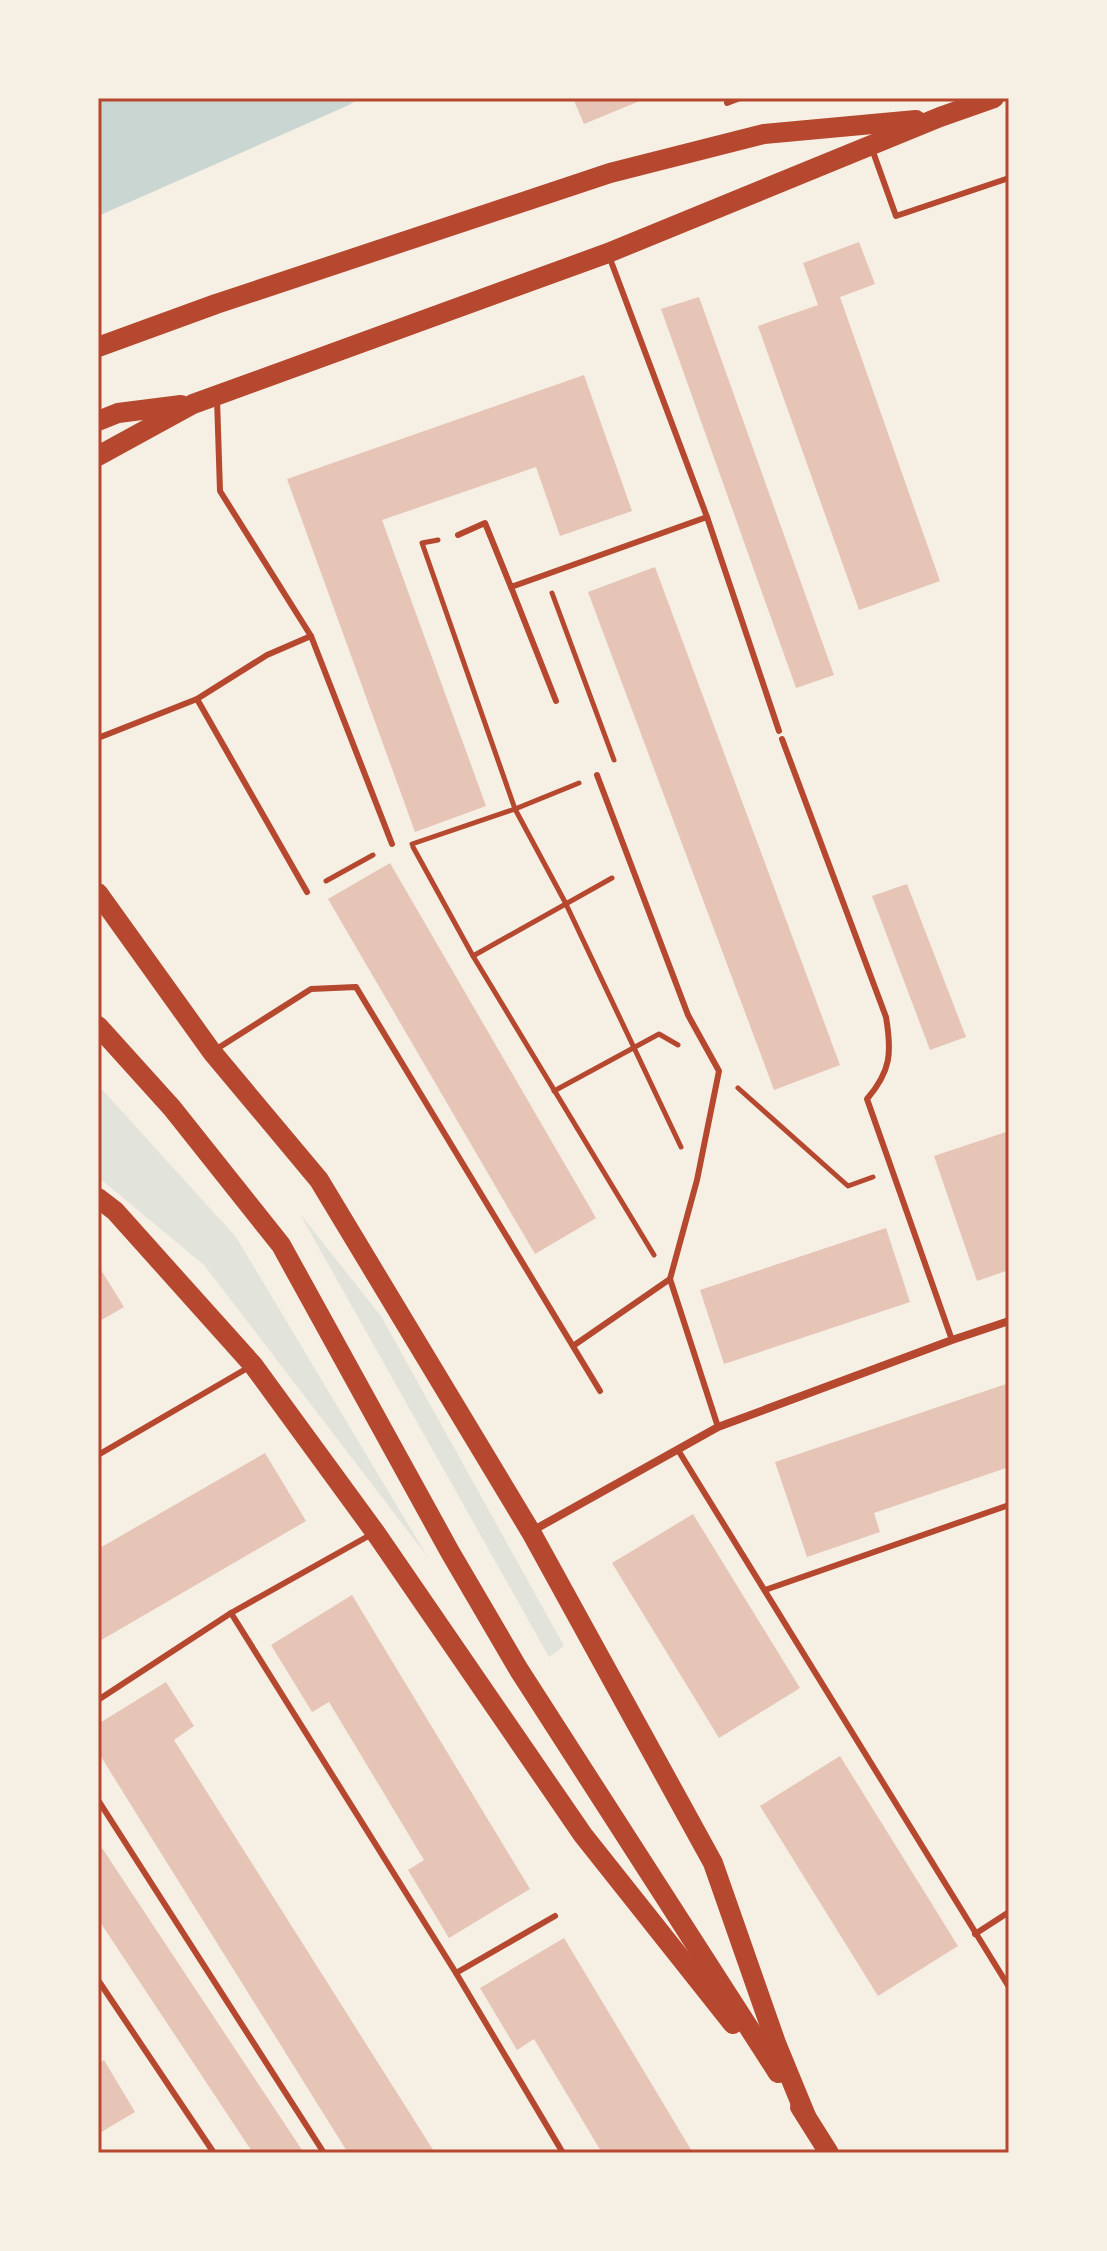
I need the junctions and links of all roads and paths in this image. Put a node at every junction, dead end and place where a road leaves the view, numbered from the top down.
1 (740, 98) edge
2 (994, 98) edge
3 (727, 103) dead end
4 (940, 117) junction
5 (871, 145) junction
6 (1009, 178) edge
7 (608, 253) junction
8 (98, 347) edge
9 (217, 394) junction
10 (193, 404) junction
11 (98, 421) edge
12 (98, 456) edge
13 (707, 517) junction
14 (458, 535) joint
15 (511, 587) junction
16 (311, 636) junction
17 (197, 699) junction
18 (556, 701) dead end
19 (779, 731) dead end
20 (98, 738) edge
21 (782, 739) dead end
22 (597, 775) joint
23 (515, 809) junction
24 (392, 844) junction
25 (412, 844) junction
26 (632, 868) junction
27 (307, 892) joint
28 (98, 893) edge
29 (565, 902) junction
30 (473, 956) junction
31 (98, 1026) edge
32 (212, 1052) junction
33 (697, 1180) junction
34 (98, 1198) edge
35 (670, 1279) junction
36 (1009, 1321) edge
37 (952, 1340) junction
38 (573, 1346) junction
39 (253, 1365) junction
40 (600, 1391) dead end
41 (718, 1427) junction
42 (678, 1450) junction
43 (98, 1455) edge
44 (1009, 1505) edge
45 (375, 1532) junction
46 (531, 1532) junction
47 (765, 1590) junction
48 (231, 1613) junction
49 (98, 1700) edge
50 (98, 1800) edge
51 (1009, 1912) edge
52 (555, 1916) dead end
53 (975, 1934) junction
54 (456, 1973) junction
55 (98, 1980) edge
56 (1009, 1987) edge
57 (806, 2116) junction
58 (214, 2153) edge
59 (324, 2153) edge
60 (563, 2153) edge
61 (829, 2153) edge

1 - 3 lane
2 - 4 main road
4 - 5 main road
4 - 8 main road
5 - 6 lane
5 - 7 main road
7 - 9 main road
7 - 13 lane
9 - 10 main road
9 - 16 lane
10 - 11 main road
10 - 12 main road
13 - 15 lane
13 - 19 lane
14 - 15 lane
14 - 23 path
15 - 18 lane
16 - 17 lane
16 - 24 lane
17 - 20 lane
17 - 27 lane
21 - 37 lane
22 - 23 path
22 - 26 lane
23 - 25 path
23 - 29 path
24 - 25 path
24 - 27 path
25 - 30 path
26 - 29 path
26 - 33 lane
28 - 32 main road
29 - 30 path
29 - 33 path
30 - 35 path
31 - 57 main road
32 - 38 lane
32 - 46 main road
33 - 35 lane
34 - 39 main road
35 - 38 lane
35 - 41 lane
36 - 37 street
37 - 41 street
38 - 40 lane
39 - 43 lane
39 - 45 main road
41 - 42 street
42 - 46 street
42 - 47 lane
44 - 47 lane
45 - 48 lane
45 - 57 main road
46 - 57 main road
47 - 53 lane
48 - 49 lane
48 - 54 lane
50 - 59 lane
51 - 53 lane
52 - 54 lane
53 - 56 lane
54 - 60 lane
55 - 58 lane
57 - 61 main road

